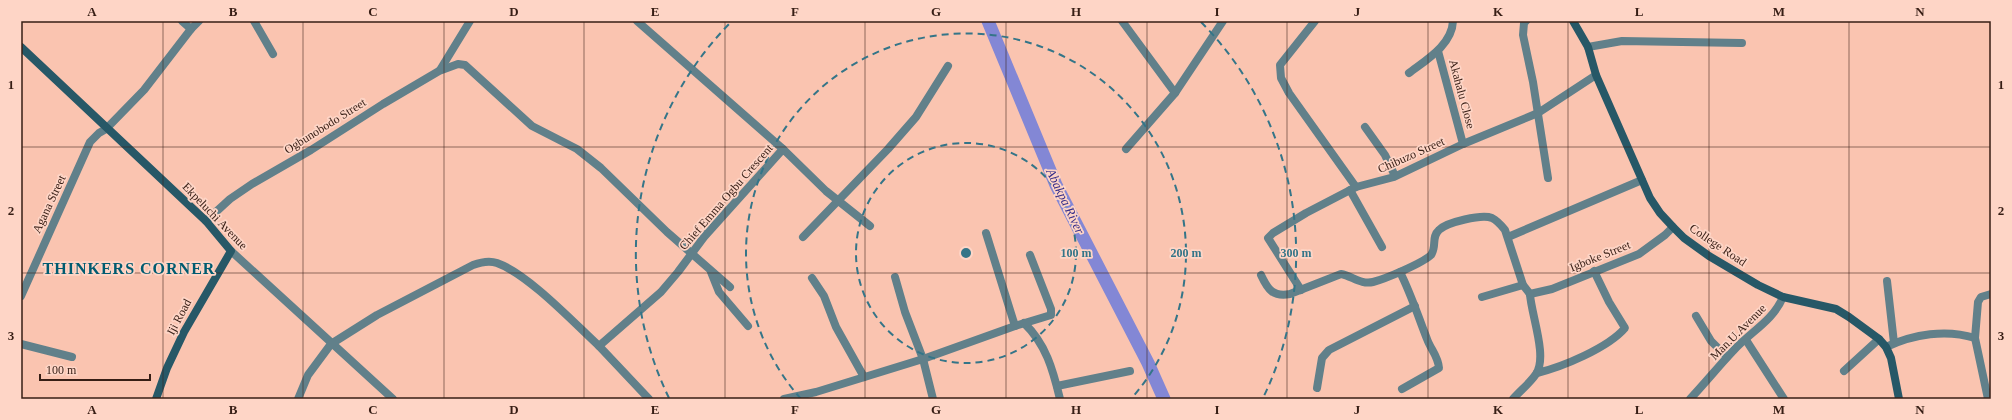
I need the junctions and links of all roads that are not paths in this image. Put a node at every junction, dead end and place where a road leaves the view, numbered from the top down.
1 (182, 21) edge
2 (199, 21) edge
3 (254, 21) edge
4 (470, 21) edge
5 (636, 21) edge
6 (1122, 21) edge
7 (1223, 21) edge
8 (1315, 21) edge
9 (1453, 21) edge
10 (1526, 21) edge
11 (1573, 21) edge
12 (191, 29) junction
13 (1742, 43) dead end
14 (21, 47) edge
15 (1588, 47) junction
16 (1438, 51) junction
17 (273, 54) dead end
18 (948, 66) dead end
19 (439, 71) junction
20 (1409, 73) dead end
21 (1596, 75) junction
22 (1176, 93) junction
23 (1538, 113) junction
24 (1365, 127) dead end
25 (106, 129) junction
26 (1463, 144) junction
27 (783, 149) junction
28 (1126, 150) dead end
29 (1395, 176) junction
30 (1548, 178) dead end
31 (1642, 180) junction
32 (1353, 188) junction
33 (837, 200) junction
34 (206, 221) junction
35 (870, 226) dead end
36 (1673, 227) junction
37 (986, 233) dead end
38 (803, 237) dead end
39 (1508, 237) junction
40 (1382, 247) dead end
41 (231, 250) junction
42 (691, 254) junction
43 (1030, 255) dead end
44 (1594, 270) junction
45 (711, 271) junction
46 (1400, 272) junction
47 (1261, 275) dead end
48 (896, 277) dead end
49 (812, 278) dead end
50 (1887, 281) dead end
51 (1523, 285) junction
52 (730, 287) dead end
53 (1301, 290) junction
54 (1530, 294) junction
55 (1991, 294) edge
56 (21, 296) edge
57 (1482, 297) dead end
58 (1783, 297) junction
59 (1415, 306) junction
60 (1696, 316) dead end
61 (1024, 323) junction
62 (748, 326) dead end
63 (1015, 326) junction
64 (1975, 338) junction
65 (1746, 340) junction
66 (1878, 340) junction
67 (1894, 343) junction
68 (21, 344) edge
69 (331, 344) junction
70 (599, 346) junction
71 (1886, 346) junction
72 (72, 357) dead end
73 (1727, 358) junction
74 (924, 359) junction
75 (1130, 371) dead end
76 (1844, 371) dead end
77 (1536, 373) junction
78 (864, 377) junction
79 (1057, 386) junction
80 (1317, 388) dead end
81 (1402, 389) dead end
82 (816, 395) edge
83 (156, 399) edge
84 (298, 399) edge
85 (393, 399) edge
86 (649, 399) edge
87 (784, 399) edge
88 (933, 399) edge
89 (1060, 399) edge
90 (1513, 399) edge
91 (1690, 399) edge
92 (1784, 399) edge
93 (1899, 399) edge
94 (1988, 399) edge

1 - 12 street
2 - 12 street
3 - 17 street
4 - 19 street
5 - 27 street
6 - 22 street
7 - 22 street
8 - 32 street
9 - 16 street
10 - 23 street
11 - 15 main road, College Road
12 - 25 street
13 - 15 street
14 - 25 main road, Ekpeluchi Avenue
15 - 21 main road, College Road
16 - 20 street
16 - 26 street, Akahalu Close
18 - 33 street
19 - 34 street, Ogbunobodo Street
19 - 42 street, Ogbunobodo Street
21 - 23 street, Chibuzo Street
21 - 31 main road, College Road
22 - 28 street
23 - 26 street, Chibuzo Street
23 - 30 street
24 - 29 street
25 - 34 main road, Ekpeluchi Avenue
25 - 56 street, Agana Street
26 - 29 street, Chibuzo Street
27 - 33 street, Chief Emma Ogbu Crescent
27 - 42 street, Chief Emma Ogbu Crescent
29 - 32 street, Chibuzo Street
31 - 36 main road, College Road
31 - 39 street
32 - 40 street
32 - 53 street, Chibuzo Street
33 - 35 street, Chief Emma Ogbu Crescent
33 - 38 street
34 - 41 main road, Ekpeluchi Avenue
36 - 44 street, Igboke Street
36 - 58 main road, College Road
37 - 63 street
39 - 46 street
39 - 51 street
41 - 69 street, Ekpeluchi Avenue
41 - 83 main road, Iji Road
42 - 45 street
42 - 70 street, Chief Emma Ogbu Crescent
43 - 61 street
44 - 54 street, Igboke Street
44 - 77 street
45 - 52 street
45 - 62 street
46 - 53 street
46 - 59 street
47 - 53 street
48 - 74 street
49 - 78 street
50 - 67 street
51 - 54 street
51 - 57 street
54 - 77 street
55 - 64 street
58 - 65 street, Man.U.Avenue
58 - 66 main road, College Road
59 - 80 street
59 - 81 street
60 - 73 street
61 - 63 street
61 - 79 street
63 - 74 street
64 - 67 street
64 - 94 street
65 - 73 street, Man.U.Avenue
65 - 92 street
66 - 71 main road, College Road
66 - 76 street
67 - 71 street
68 - 72 street
69 - 70 street
69 - 84 street
69 - 85 street, Ekpeluchi Avenue
70 - 86 street
71 - 93 main road
73 - 91 street, Man.U.Avenue
74 - 78 street
74 - 88 street
75 - 79 street
77 - 90 street
78 - 82 street
79 - 89 street
82 - 87 street

